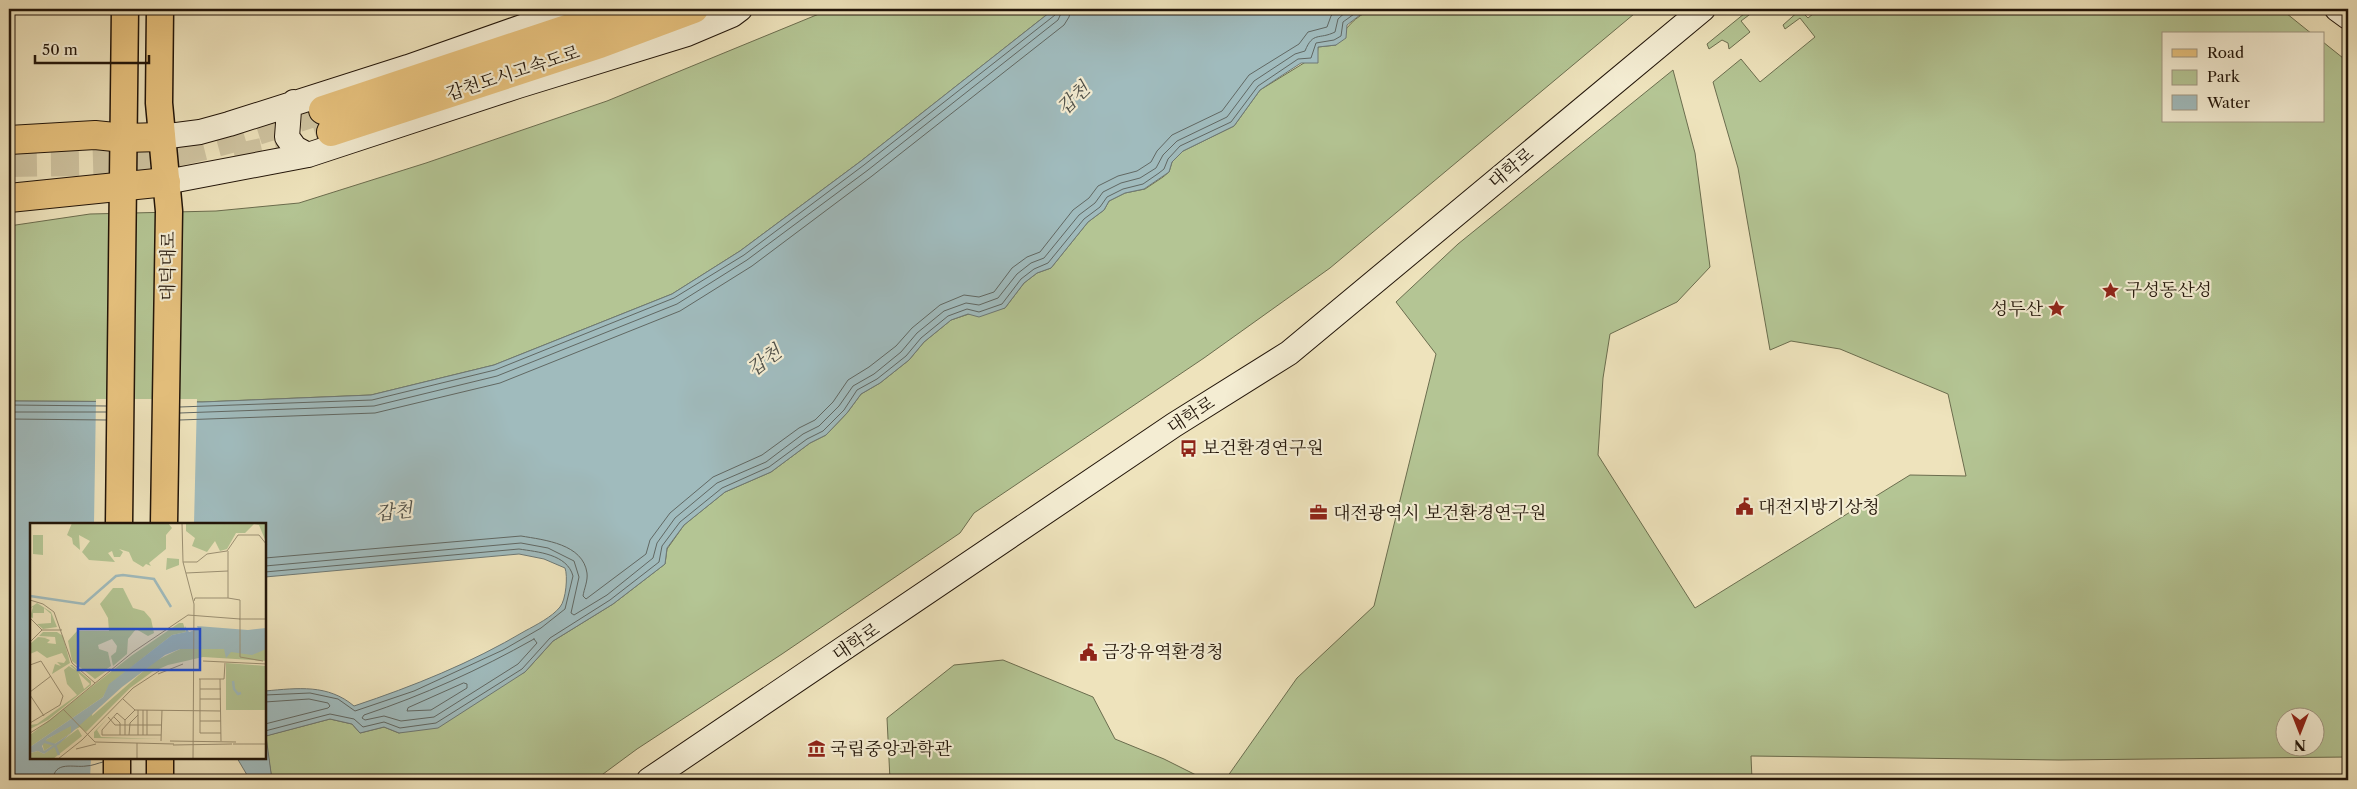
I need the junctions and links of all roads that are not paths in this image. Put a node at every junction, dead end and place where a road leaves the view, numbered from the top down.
1 (125, 9) edge
2 (160, 9) edge
3 (573, 9) edge
4 (627, 9) edge
5 (694, 9) edge
6 (740, 9) edge
7 (1703, 9) edge
8 (2337, 9) edge
9 (2348, 17) edge
10 (294, 102) junction
11 (161, 137) junction
12 (124, 138) junction
13 (9, 140) edge
14 (308, 155) junction
15 (166, 182) junction
16 (9, 198) edge
17 (121, 199) junction
18 (119, 523) edge
19 (164, 523) edge
20 (118, 759) edge
21 (160, 759) edge
22 (117, 780) edge
23 (160, 780) edge
24 (649, 780) edge

1 - 12 main road
2 - 11 main road, 대덕대로
3 - 10 main road
4 - 5 highway, 갑천도시고속도로
6 - 14 main road
7 - 24 main road, 대학로
8 - 9 main road
10 - 11 main road
10 - 14 main road
11 - 12 highway
11 - 15 main road, 대덕대로
12 - 13 highway
12 - 17 main road
14 - 15 main road
15 - 17 highway
15 - 19 main road, 대덕대로
16 - 17 highway
17 - 18 main road
20 - 22 main road
21 - 23 main road

